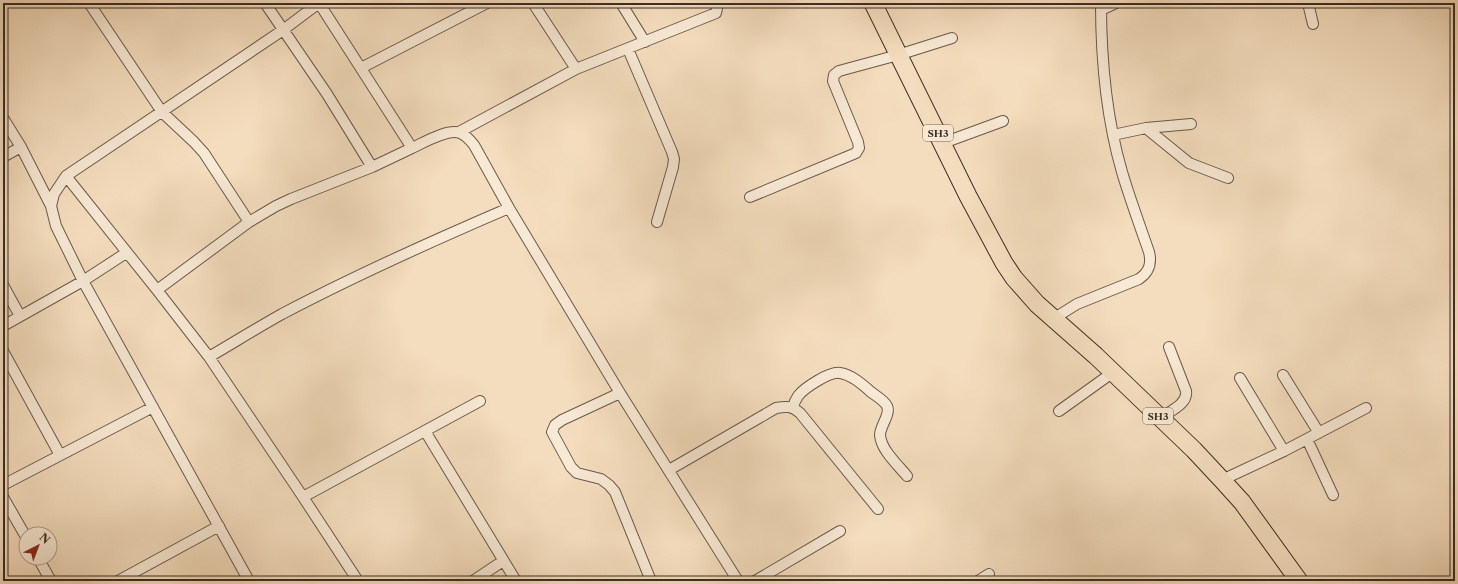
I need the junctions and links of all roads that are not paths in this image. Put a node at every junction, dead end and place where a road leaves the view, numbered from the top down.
1 (89, 3) edge
2 (265, 3) edge
3 (319, 3) edge
4 (487, 3) edge
5 (533, 3) edge
6 (621, 3) edge
7 (718, 3) edge
8 (873, 3) edge
9 (1116, 3) edge
10 (1308, 3) edge
11 (1101, 6) edge
12 (1313, 24) dead end
13 (283, 30) junction
14 (952, 38) dead end
15 (645, 42) junction
16 (628, 49) junction
17 (898, 55) junction
18 (361, 68) junction
19 (576, 69) junction
20 (162, 112) junction
21 (3, 118) edge
22 (1003, 121) dead end
23 (1191, 124) dead end
24 (1146, 128) junction
25 (459, 132) junction
26 (1113, 135) junction
27 (943, 143) junction
28 (21, 147) junction
29 (412, 148) junction
30 (3, 157) edge
31 (372, 167) junction
32 (66, 176) junction
33 (1228, 178) dead end
34 (750, 197) dead end
35 (51, 206) junction
36 (509, 208) junction
37 (249, 222) junction
38 (657, 222) dead end
39 (126, 253) junction
40 (83, 281) junction
41 (3, 285) edge
42 (157, 290) junction
43 (20, 316) junction
44 (1053, 319) junction
45 (3, 326) edge
46 (1168, 347) dead end
47 (3, 351) edge
48 (208, 357) junction
49 (1112, 372) junction
50 (1283, 375) dead end
51 (1240, 378) dead end
52 (620, 393) junction
53 (480, 401) dead end
54 (153, 407) junction
55 (793, 407) junction
56 (1366, 408) dead end
57 (1059, 411) dead end
58 (1160, 418) junction
59 (425, 431) junction
60 (1319, 432) junction
61 (1307, 439) junction
62 (1284, 452) junction
63 (60, 455) junction
64 (669, 470) junction
65 (906, 476) dead end
66 (1222, 480) junction
67 (3, 485) edge
68 (1333, 495) dead end
69 (3, 497) edge
70 (303, 497) junction
71 (878, 508) dead end
72 (20, 526) edge
73 (219, 526) junction
74 (840, 531) dead end
75 (503, 561) junction
76 (43, 566) edge
77 (989, 574) dead end
78 (132, 578) edge
79 (51, 581) edge
80 (118, 581) edge
81 (249, 581) edge
82 (358, 581) edge
83 (473, 581) edge
84 (516, 581) edge
85 (651, 581) edge
86 (738, 581) edge
87 (755, 581) edge
88 (978, 581) edge
89 (1299, 581) edge

1 - 20 street
2 - 13 street
3 - 13 street
3 - 18 street
4 - 18 street
5 - 19 street
6 - 15 street
7 - 15 street
8 - 17 main road, SH3
9 - 11 street
10 - 12 street
11 - 26 street
13 - 20 street
13 - 31 street
14 - 17 street
15 - 16 street
16 - 19 street
16 - 38 street
17 - 27 main road, SH3
17 - 34 street
18 - 29 street
19 - 25 street
20 - 32 street
20 - 37 street
21 - 28 street
22 - 27 street
23 - 24 street
24 - 26 street
24 - 33 street
25 - 29 street
25 - 36 street
26 - 44 street
27 - 44 main road, SH3
28 - 30 street
28 - 35 street
29 - 31 street
31 - 37 street
32 - 35 street
32 - 39 street
35 - 40 street
36 - 48 street
36 - 52 street
37 - 42 street
39 - 40 street
39 - 42 street
40 - 43 street
40 - 54 street
41 - 43 street
42 - 48 street
43 - 45 street
44 - 49 main road, SH3
46 - 58 street
47 - 63 street
48 - 70 street
49 - 57 street
49 - 58 main road, SH3
50 - 60 street
51 - 62 street
52 - 64 street
52 - 85 street
53 - 59 street
54 - 63 street
54 - 73 street
55 - 64 street
55 - 65 street
55 - 71 street
56 - 60 street
58 - 66 main road, SH3
59 - 70 street
59 - 75 street
60 - 61 street
61 - 62 street
61 - 68 street
62 - 66 street
63 - 67 street
64 - 86 street
66 - 89 main road, SH3
69 - 72 street
70 - 82 street
73 - 78 street
73 - 81 street
74 - 87 street
75 - 83 street
75 - 84 street
76 - 79 street
77 - 88 street
78 - 80 street

